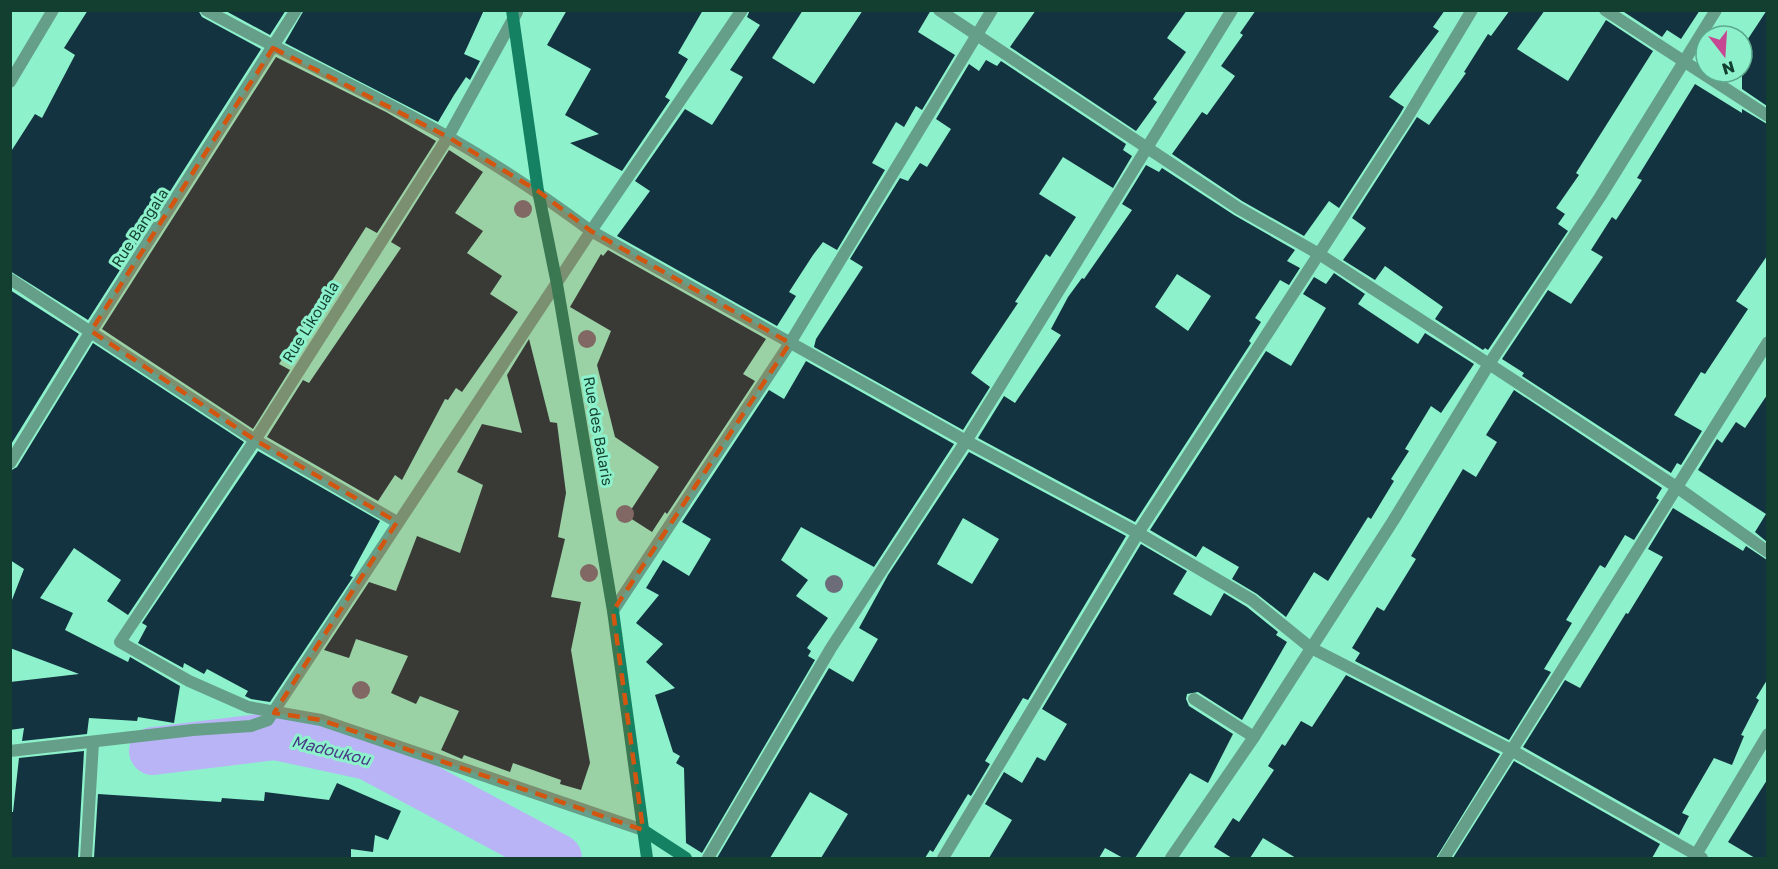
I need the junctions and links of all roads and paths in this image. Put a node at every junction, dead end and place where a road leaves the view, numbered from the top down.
1 (53, 10) edge
2 (206, 10) edge
3 (296, 10) edge
4 (742, 10) edge
5 (939, 10) edge
6 (992, 10) edge
7 (1232, 10) edge
8 (1473, 10) edge
9 (1605, 10) edge
10 (1716, 10) edge
11 (514, 12) edge
12 (976, 35) junction
13 (273, 48) junction
14 (1682, 63) junction
15 (10, 82) edge
16 (1767, 116) edge
17 (448, 137) junction
18 (1146, 146) junction
19 (538, 191) junction
20 (591, 231) junction
21 (1319, 254) junction
22 (10, 279) edge
23 (557, 284) junction
24 (91, 331) junction
25 (1767, 342) edge
26 (790, 343) junction
27 (1489, 364) junction
28 (255, 440) junction
29 (966, 441) junction
30 (10, 463) edge
31 (1678, 488) junction
32 (397, 522) junction
33 (1138, 533) junction
34 (1767, 552) edge
35 (613, 611) junction
36 (1311, 648) junction
37 (1194, 699) dead end
38 (274, 713) junction
39 (1767, 734) edge
40 (1254, 736) junction
41 (93, 743) junction
42 (1511, 750) junction
43 (10, 751) edge
44 (643, 830) junction
45 (1697, 857) edge
46 (86, 858) edge
47 (647, 858) edge
48 (686, 858) edge
49 (708, 858) edge
50 (943, 858) edge
51 (1171, 858) edge
52 (1444, 858) edge

1 - 15 street
2 - 13 street
3 - 13 street, Rue Bangala
4 - 20 street
5 - 12 street
6 - 12 street
7 - 18 street
8 - 21 street
9 - 14 street
10 - 14 street
11 - 17 street, Rue Likouala
11 - 19 main road, Rue des Balaris
12 - 18 street
12 - 26 street
13 - 17 street
13 - 24 street, Rue Bangala
14 - 16 street
14 - 27 street
17 - 19 street
17 - 28 street, Rue Likouala
18 - 21 street
18 - 29 street
19 - 20 street
19 - 23 main road, Rue des Balaris
20 - 23 street
20 - 26 street
21 - 27 street
21 - 33 street
22 - 24 street
23 - 32 street
23 - 35 main road, Rue des Balaris
24 - 28 street
24 - 30 street, Rue Bangala
25 - 31 street
26 - 29 street
26 - 35 street
27 - 31 street
27 - 36 street
28 - 32 street
28 - 38 street, Rue Likouala
29 - 33 street
29 - 49 street
31 - 34 street
31 - 42 street
32 - 38 street
33 - 36 street
33 - 50 street
35 - 44 main road, Rue des Balaris
36 - 40 street
36 - 42 street
37 - 40 street
38 - 41 street
38 - 44 street
39 - 45 street
40 - 51 street
41 - 43 street
41 - 46 street
42 - 45 street
42 - 52 street
44 - 47 main road, Rue des Balaris
44 - 48 main road

